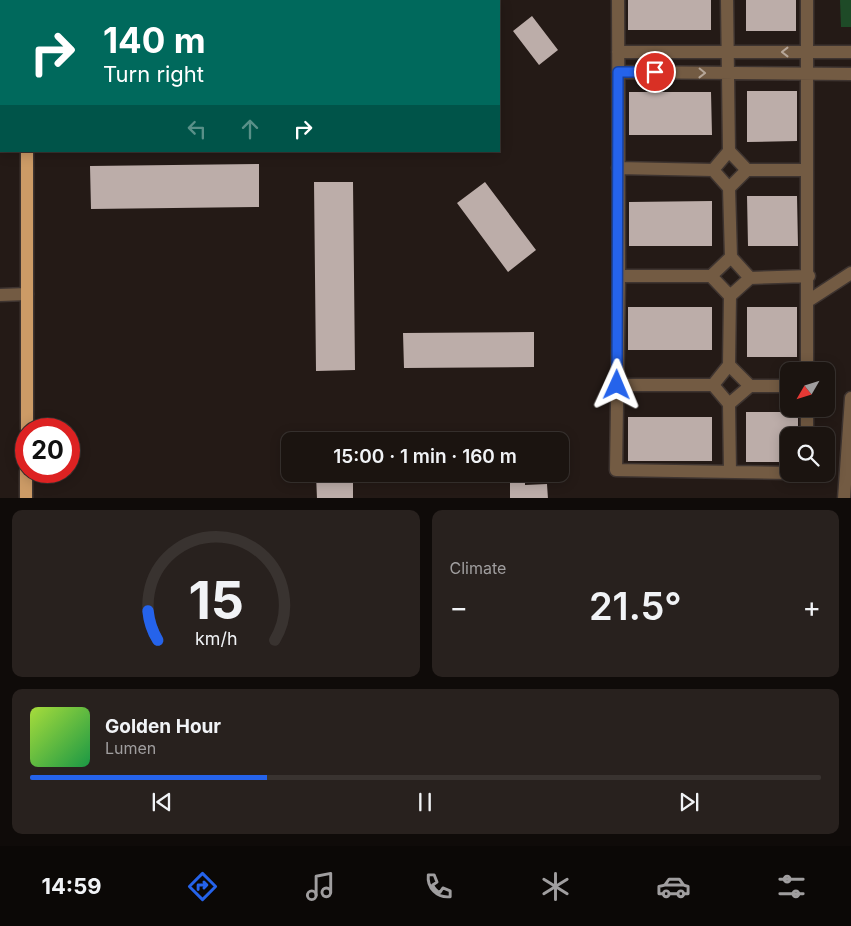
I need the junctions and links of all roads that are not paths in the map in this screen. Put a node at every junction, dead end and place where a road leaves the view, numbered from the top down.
1 (618, 0) edge
2 (727, 0) edge
3 (807, 0) edge
4 (618, 52) junction
5 (728, 52) junction
6 (808, 52) junction
7 (851, 52) edge
8 (618, 72) junction
9 (728, 73) junction
10 (808, 74) junction
11 (851, 74) edge
12 (729, 151) junction
13 (27, 152) edge
14 (618, 168) junction
15 (713, 170) junction
16 (747, 170) junction
17 (807, 170) junction
18 (729, 188) junction
19 (731, 257) junction
20 (851, 273) edge
21 (619, 276) junction
22 (710, 276) junction
23 (809, 276) junction
24 (750, 278) junction
25 (27, 294) junction
26 (0, 295) edge
27 (730, 296) junction
28 (808, 301) junction
29 (807, 362) edge
30 (729, 365) junction
31 (617, 385) junction
32 (713, 385) junction
33 (750, 386) junction
34 (780, 386) edge
35 (851, 398) edge
36 (729, 404) junction
37 (27, 418) edge
38 (849, 453) edge
39 (730, 471) junction
40 (780, 473) edge
41 (26, 483) edge
42 (26, 498) edge
43 (844, 498) edge

1 - 4 lane
2 - 5 lane
3 - 6 lane
4 - 5 lane
4 - 8 lane
6 -> 5 lane
5 - 9 lane
6 - 7 lane
6 - 10 lane
8 -> 9 lane
8 - 14 lane
9 - 10 lane
9 - 12 lane
10 - 11 lane
10 - 17 lane
12 - 15 lane
12 - 16 lane
13 - 25 main road
14 - 15 lane
14 - 21 lane
15 - 18 lane
16 - 17 lane
16 - 18 lane
17 - 23 lane
18 - 19 lane
19 - 22 lane
19 - 24 lane
20 - 28 lane
21 - 22 lane
21 - 31 lane
22 - 27 lane
23 - 24 lane
23 - 28 lane
24 - 27 lane
25 - 26 lane
25 - 37 main road
27 - 30 lane
28 - 29 lane
30 - 32 lane
30 - 33 lane
31 - 32 lane
31 - 39 lane
32 - 36 lane
33 - 34 lane
33 - 36 lane
35 - 38 lane
36 - 39 lane
38 - 43 lane
39 - 40 lane
41 - 42 main road

